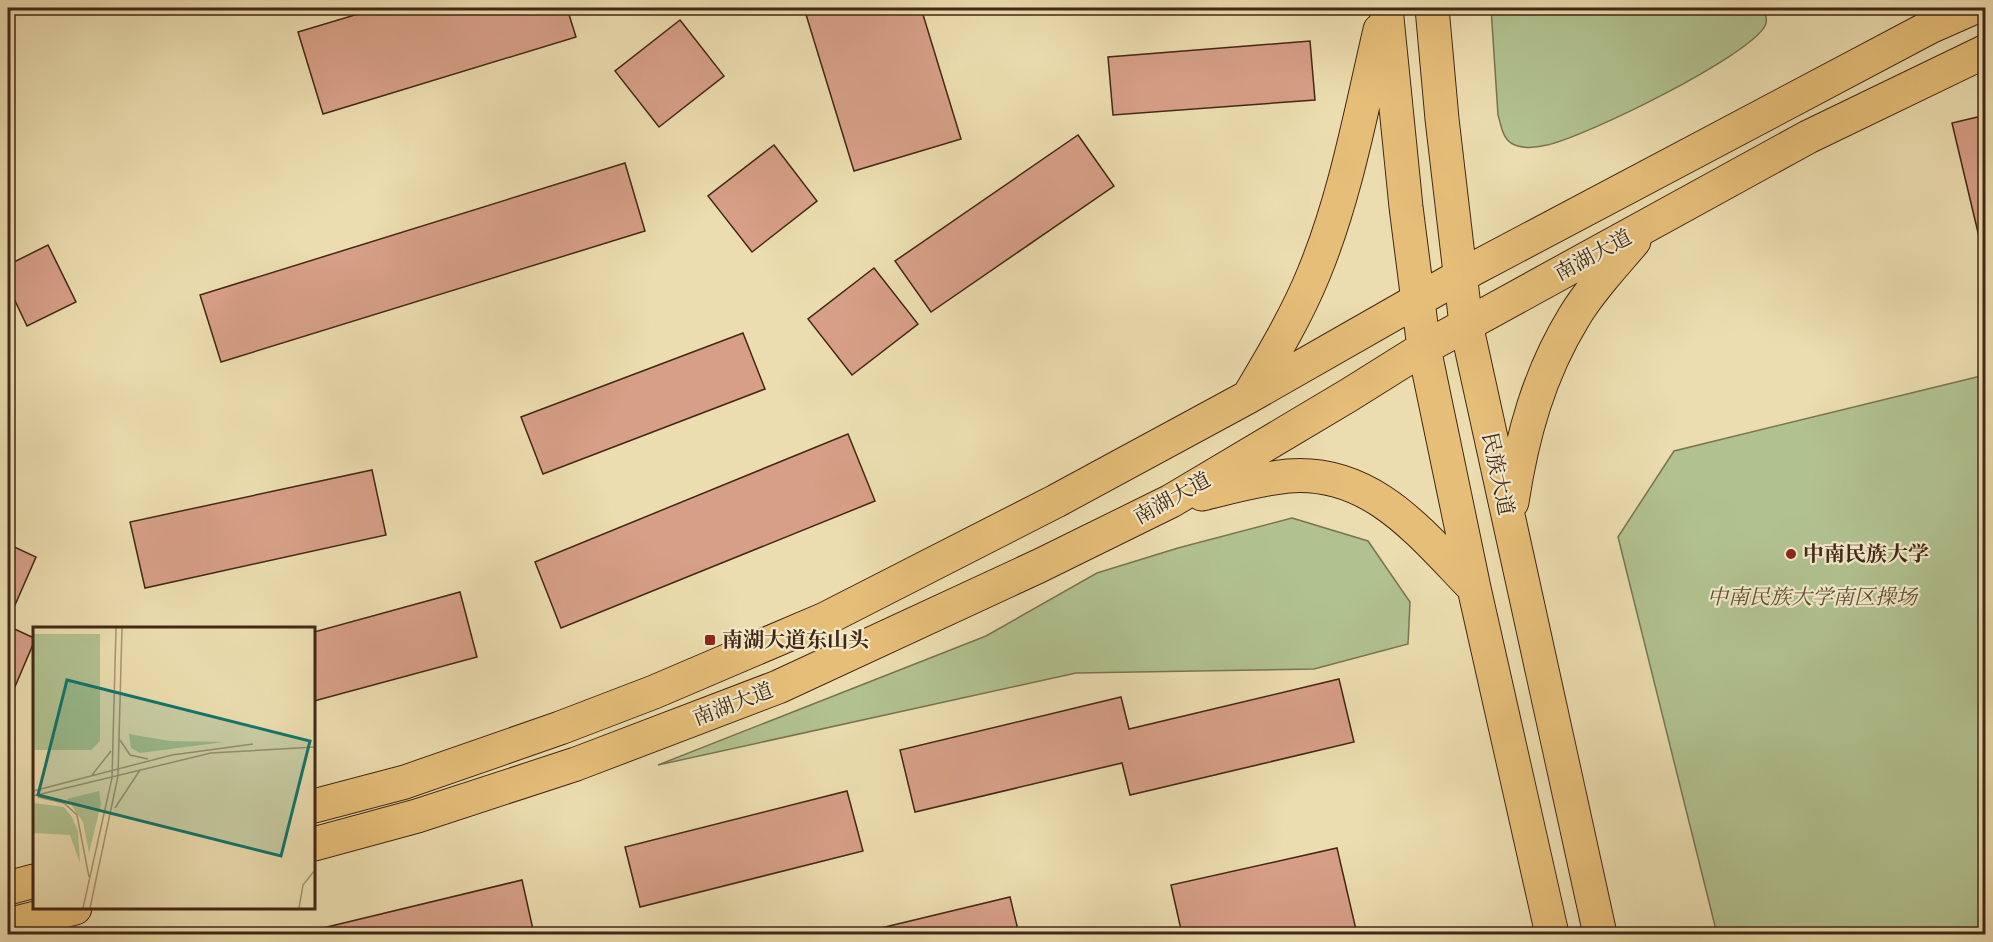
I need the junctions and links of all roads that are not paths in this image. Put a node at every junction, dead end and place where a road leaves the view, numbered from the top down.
1 (1385, 8) edge
2 (1432, 8) edge
3 (1972, 8) edge
4 (1986, 51) edge
5 (1646, 226) junction
6 (1460, 276) junction
7 (1417, 300) junction
8 (1466, 324) junction
9 (1424, 348) junction
10 (1248, 397) junction
11 (1171, 501) junction
12 (1509, 521) junction
13 (1474, 588) junction
14 (315, 806) edge
15 (315, 844) edge
16 (33, 881) edge
17 (8, 888) edge
18 (71, 909) edge
19 (8, 926) edge
20 (1552, 934) edge
21 (1600, 934) edge

1 - 7 main road
1 - 10 main road
2 - 6 main road, 民族大道
3 - 6 main road, 南湖大道
4 - 5 main road, 南湖大道
5 - 8 main road, 南湖大道
5 - 12 main road
6 - 7 main road, 南湖大道
6 - 8 main road, 民族大道
7 - 9 main road
7 - 10 main road, 南湖大道
8 - 9 main road, 南湖大道
8 - 12 main road, 民族大道
9 - 11 main road, 南湖大道
9 - 13 main road
10 - 14 main road, 南湖大道
11 - 13 main road
11 - 15 main road, 南湖大道
12 - 21 main road, 民族大道
13 - 20 main road
16 - 17 main road
18 - 19 main road

